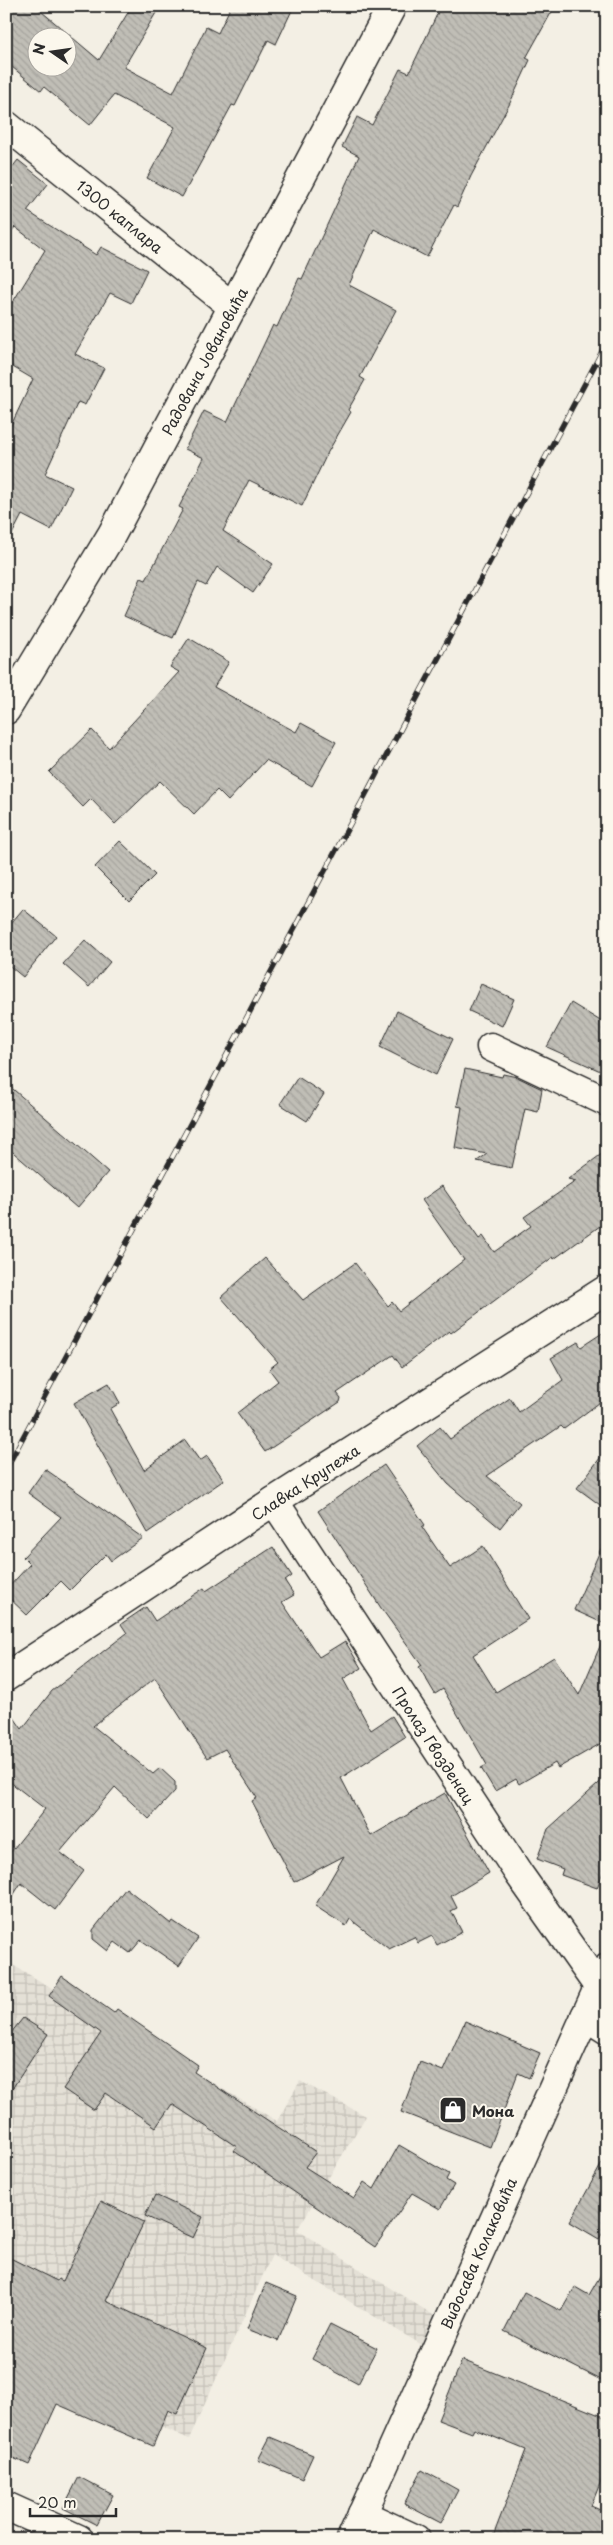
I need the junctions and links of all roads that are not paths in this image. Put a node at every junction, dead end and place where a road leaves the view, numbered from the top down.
1 (392, 6) edge
2 (6, 125) edge
3 (233, 307) junction
4 (6, 710) edge
5 (491, 1047) dead end
6 (607, 1102) edge
7 (607, 1289) edge
8 (274, 1501) junction
9 (6, 1677) edge
10 (602, 1977) edge
11 (596, 2023) edge
12 (6, 2506) edge
13 (362, 2514) junction
14 (79, 2539) edge
15 (351, 2539) edge
16 (416, 2539) edge

1 - 3 street, Радована Јовановића
2 - 3 street, 1300 каплара
3 - 4 street, Радована Јовановића
5 - 6 street
7 - 8 street, Славка Крупежа
8 - 9 street, Славка Крупежа
8 - 10 street, Пролаз Гвозденац
10 - 11 street, Видосава Колаковића
11 - 13 street, Видосава Колаковића
12 - 14 street
13 - 15 street, Видосава Колаковића
13 - 16 street

